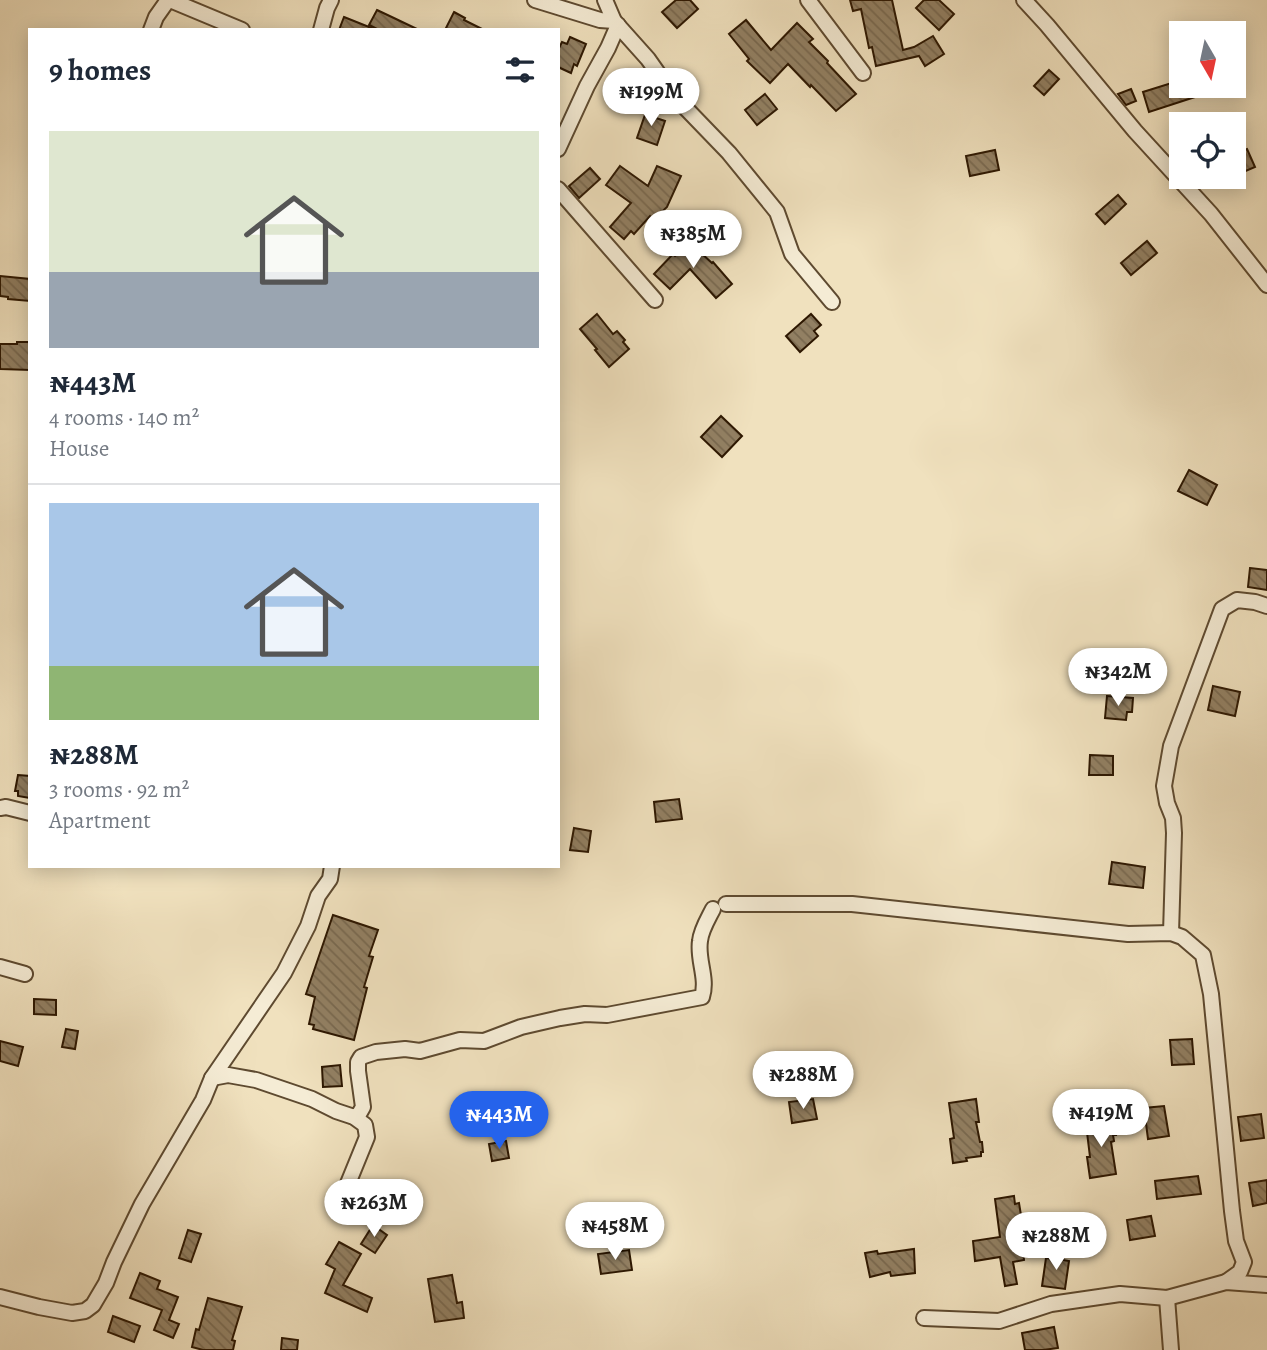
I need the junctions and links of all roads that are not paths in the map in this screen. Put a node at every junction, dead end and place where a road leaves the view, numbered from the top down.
1 (169, 0) edge
2 (331, 0) edge
3 (535, 0) edge
4 (605, 0) edge
5 (808, 0) edge
6 (1024, 0) edge
7 (616, 23) junction
8 (152, 28) edge
9 (237, 28) edge
10 (322, 28) edge
11 (863, 73) dead end
12 (560, 145) edge
13 (560, 191) edge
14 (1267, 285) edge
15 (655, 300) dead end
16 (832, 302) dead end
17 (1267, 606) edge
18 (0, 808) edge
19 (28, 812) edge
20 (332, 868) edge
21 (1171, 933) junction
22 (0, 967) edge
23 (25, 974) dead end
24 (212, 1077) junction
25 (354, 1117) junction
26 (338, 1208) dead end
27 (1226, 1282) junction
28 (1267, 1284) edge
29 (0, 1297) edge
30 (1167, 1298) junction
31 (924, 1318) dead end
32 (1171, 1350) edge

1 - 8 street
1 - 9 street
2 - 10 street
3 - 7 street
4 - 7 street
5 - 11 street
6 - 14 street
7 - 12 street
7 - 16 street
13 - 15 street
17 - 21 street
18 - 19 street
20 - 24 street
21 - 25 street
21 - 27 street
22 - 23 street
24 - 25 street
24 - 29 street
25 - 26 street
27 - 28 street
27 - 30 street
30 - 31 street
30 - 32 street

